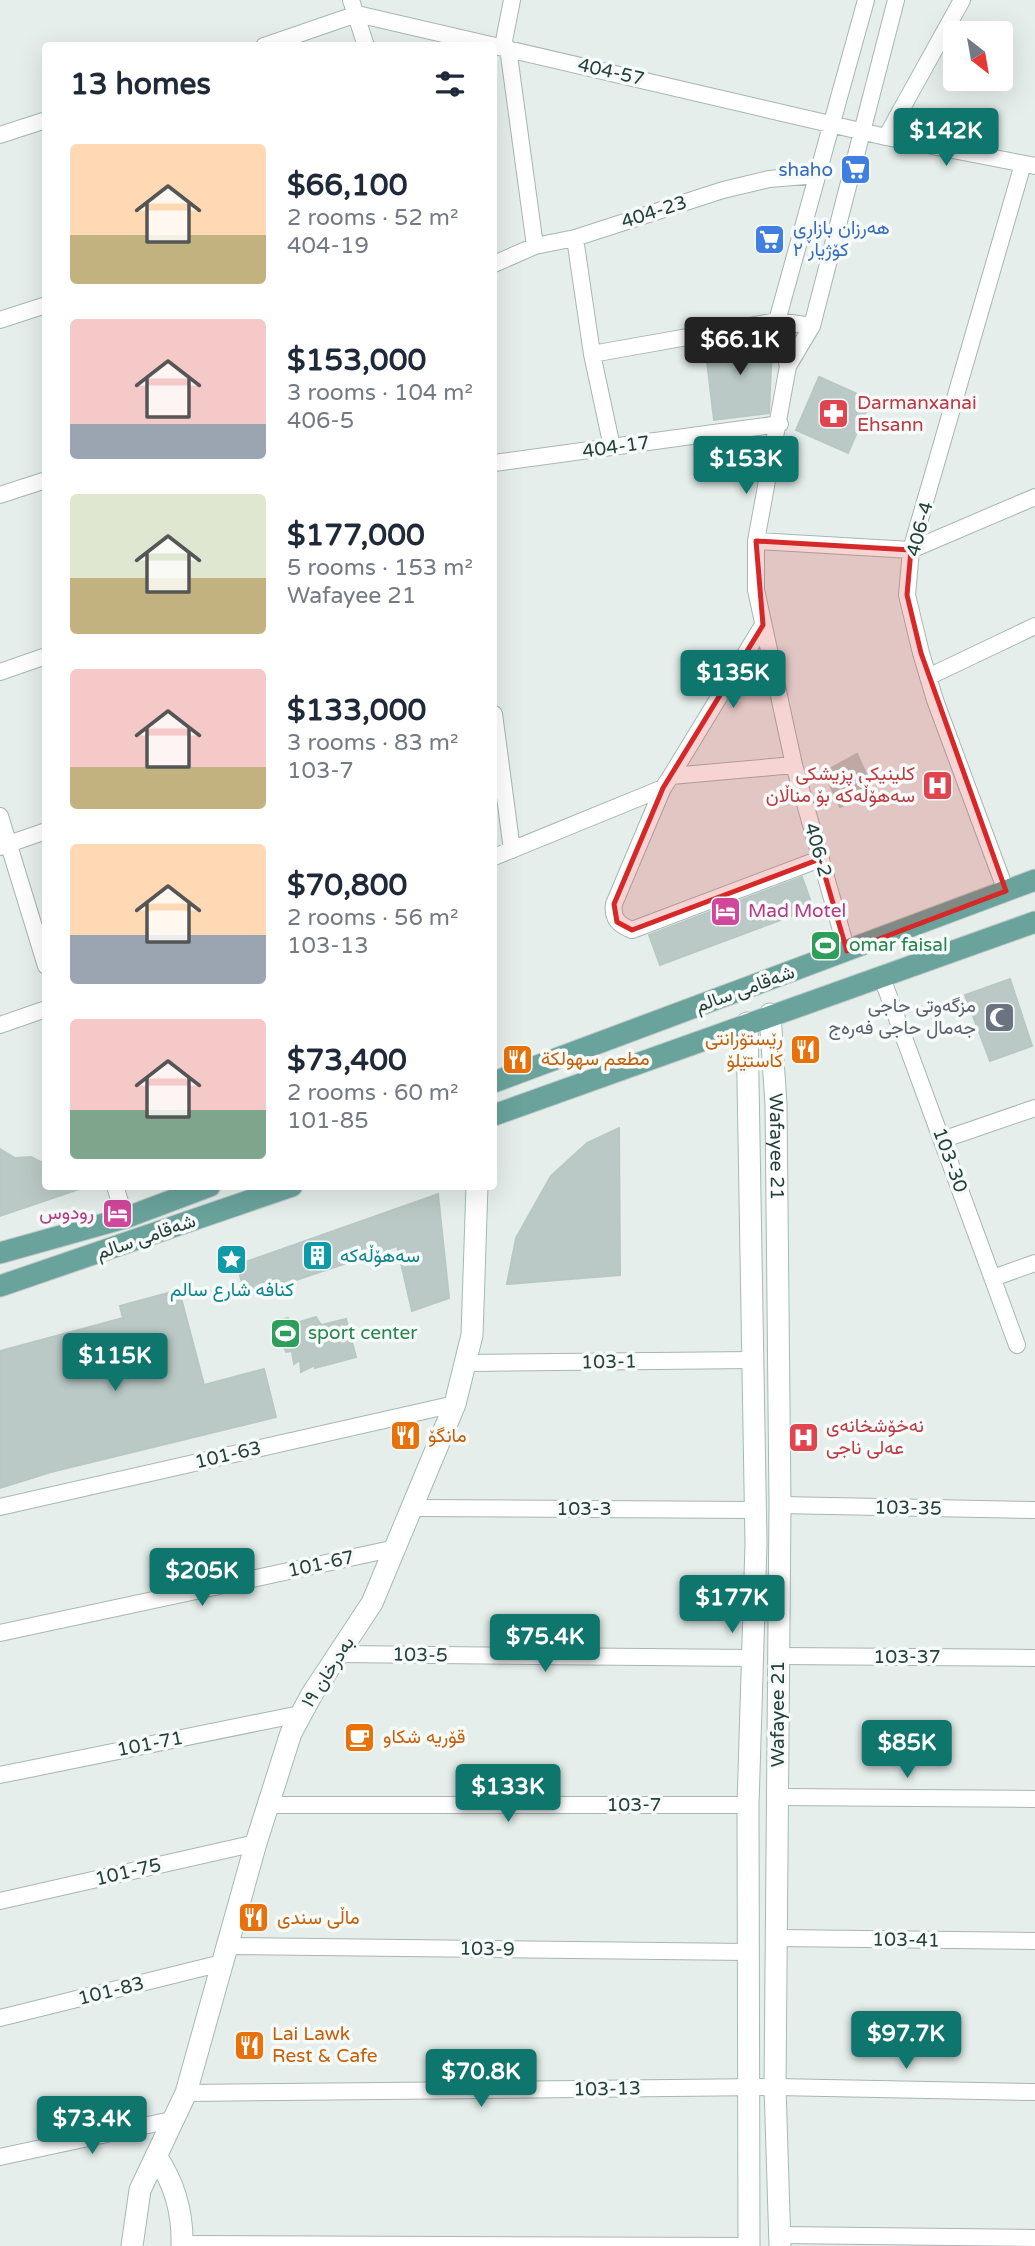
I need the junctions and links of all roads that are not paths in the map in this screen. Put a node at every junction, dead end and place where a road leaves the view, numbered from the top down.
1 (512, 0) edge
2 (866, 0) edge
3 (896, 0) edge
4 (962, 0) edge
5 (354, 7) edge
6 (273, 42) edge
7 (365, 42) edge
8 (487, 42) edge
9 (497, 45) edge
10 (506, 47) junction
11 (42, 121) edge
12 (834, 123) junction
13 (864, 131) junction
14 (0, 135) edge
15 (886, 137) junction
16 (1029, 165) edge
17 (818, 174) junction
18 (575, 238) junction
19 (535, 246) junction
20 (497, 263) edge
21 (42, 306) edge
22 (0, 320) edge
23 (777, 321) junction
24 (812, 326) junction
25 (592, 355) junction
26 (788, 366) junction
27 (779, 424) junction
28 (612, 447) junction
29 (497, 463) edge
30 (42, 481) edge
31 (0, 495) edge
32 (1035, 497) edge
33 (756, 541) junction
34 (911, 550) junction
35 (763, 625) junction
36 (1035, 626) edge
37 (42, 657) edge
38 (0, 672) edge
39 (928, 677) junction
40 (497, 737) edge
41 (794, 765) junction
42 (667, 782) junction
43 (0, 816) edge
44 (42, 832) edge
45 (4, 845) edge
46 (512, 850) junction
47 (497, 856) edge
48 (820, 859) junction
49 (1035, 880) edge
50 (1006, 891) junction
51 (1035, 922) edge
52 (847, 951) junction
53 (42, 954) edge
54 (881, 975) junction
55 (42, 1010) edge
56 (770, 1014) junction
57 (747, 1023) junction
58 (0, 1025) edge
59 (497, 1081) edge
60 (1035, 1108) edge
61 (497, 1114) edge
62 (943, 1139) junction
63 (116, 1190) edge
64 (199, 1190) edge
65 (280, 1190) edge
66 (477, 1190) edge
67 (125, 1218) junction
68 (0, 1253) edge
69 (1035, 1263) edge
70 (993, 1278) junction
71 (0, 1286) edge
72 (1017, 1345) dead end
73 (752, 1360) junction
74 (467, 1363) junction
75 (455, 1404) junction
76 (780, 1505) junction
77 (0, 1507) edge
78 (413, 1508) junction
79 (755, 1510) junction
80 (1035, 1510) edge
81 (396, 1548) junction
82 (0, 1633) edge
83 (339, 1654) junction
84 (779, 1656) junction
85 (752, 1658) junction
86 (1035, 1658) edge
87 (300, 1714) junction
88 (0, 1774) edge
89 (778, 1797) junction
90 (1035, 1799) edge
91 (267, 1805) junction
92 (748, 1805) junction
93 (256, 1843) junction
94 (0, 1901) edge
95 (777, 1938) junction
96 (1035, 1941) edge
97 (748, 1952) junction
98 (224, 1955) junction
99 (0, 2018) edge
100 (747, 2087) junction
101 (775, 2087) junction
102 (1035, 2092) edge
103 (186, 2093) junction
104 (176, 2119) junction
105 (156, 2156) junction
106 (0, 2157) edge
107 (1035, 2238) edge
108 (780, 2240) edge
109 (183, 2245) edge
110 (132, 2246) edge
111 (750, 2246) edge

1 - 10 street
2 - 12 street
3 - 13 street
4 - 15 street
5 - 6 street
5 - 7 street
5 - 8 street, 404-57
9 - 10 street, 404-57
10 - 12 street, 404-57
10 - 19 street
11 - 14 street
12 - 13 street, 404-57
12 - 17 street
13 - 15 street, 404-57
13 - 24 street
15 - 16 street, 404-57
16 - 34 street, 406-4
17 - 18 street, 404-23
17 - 23 street
18 - 19 street, 404-23
18 - 25 street
19 - 20 street, 404-23
21 - 22 street
23 - 24 street
23 - 25 street
23 - 26 street
24 - 26 street
25 - 28 street
26 - 27 street, 406-2
27 - 28 street, 404-17
27 - 33 street, 406-2
28 - 29 street, 404-17
30 - 31 street
32 - 34 street
33 - 34 street
33 - 35 street, 406-2
34 - 39 street, 406-4
35 - 41 street, 406-2
35 - 42 street
36 - 39 street
37 - 38 street
39 - 50 street, 406-4
40 - 46 street
41 - 42 street
41 - 48 street, 406-2
42 - 46 street
42 - 48 street
43 - 45 street
44 - 45 street
45 - 53 street
46 - 47 street
48 - 52 street, 406-2
49 - 50 main road, شەقامی سالم
50 - 52 main road, شەقامی سالم
51 - 54 main road, شەقامی سالم
52 - 59 main road, شەقامی سالم
54 - 56 main road, شەقامی سالم
54 - 62 street, 103-30
55 - 58 street
56 - 57 main road, شەقامی سالم
56 - 76 street, Wafayee 21
57 - 61 main road, شەقامی سالم
57 - 73 street, Wafayee 21
60 - 62 street
62 - 70 street, 103-30
63 - 67 street
64 - 67 main road, شەقامی سالم
65 - 71 main road, شەقامی سالم
66 - 74 street, بەدرخان ١٩
67 - 68 main road, شەقامی سالم
69 - 70 street
70 - 72 street, 103-30
73 - 74 street, 103-1
73 - 79 street, Wafayee 21
74 - 75 street, بەدرخان ١٩
75 - 77 street, 101-63
75 - 78 street, بەدرخان ١٩
76 - 80 street, 103-35
76 - 84 street, Wafayee 21
78 - 79 street, 103-3
78 - 81 street, بەدرخان ١٩
79 - 85 street, Wafayee 21
81 - 82 street, 101-67
81 - 83 street, بەدرخان ١٩
83 - 85 street, 103-5
83 - 87 street, بەدرخان ١٩
84 - 86 street, 103-37
84 - 89 street, Wafayee 21
85 - 92 street, Wafayee 21
87 - 88 street, 101-71
87 - 91 street, بەدرخان ١٩
89 - 90 street
89 - 95 street, Wafayee 21
91 - 92 street, 103-7
91 - 93 street, بەدرخان ١٩
92 - 97 street, Wafayee 21
93 - 94 street, 101-75
93 - 98 street, بەدرخان ١٩
95 - 96 street, 103-41
95 - 101 street, Wafayee 21
97 - 98 street, 103-9
97 - 100 street, Wafayee 21
98 - 99 street, 101-83
98 - 103 street, بەدرخان ١٩
100 - 101 street, 103-13
100 - 103 street, 103-13
100 - 111 street, Wafayee 21
101 - 102 street, 103-13
101 - 108 street, Wafayee 21
103 - 104 street, بەدرخان ١٩
104 - 105 street, بەدرخان ١٩
104 - 106 street
105 - 109 street
105 - 110 street, بەدرخان ١٩
107 - 108 street
109 - 111 street

